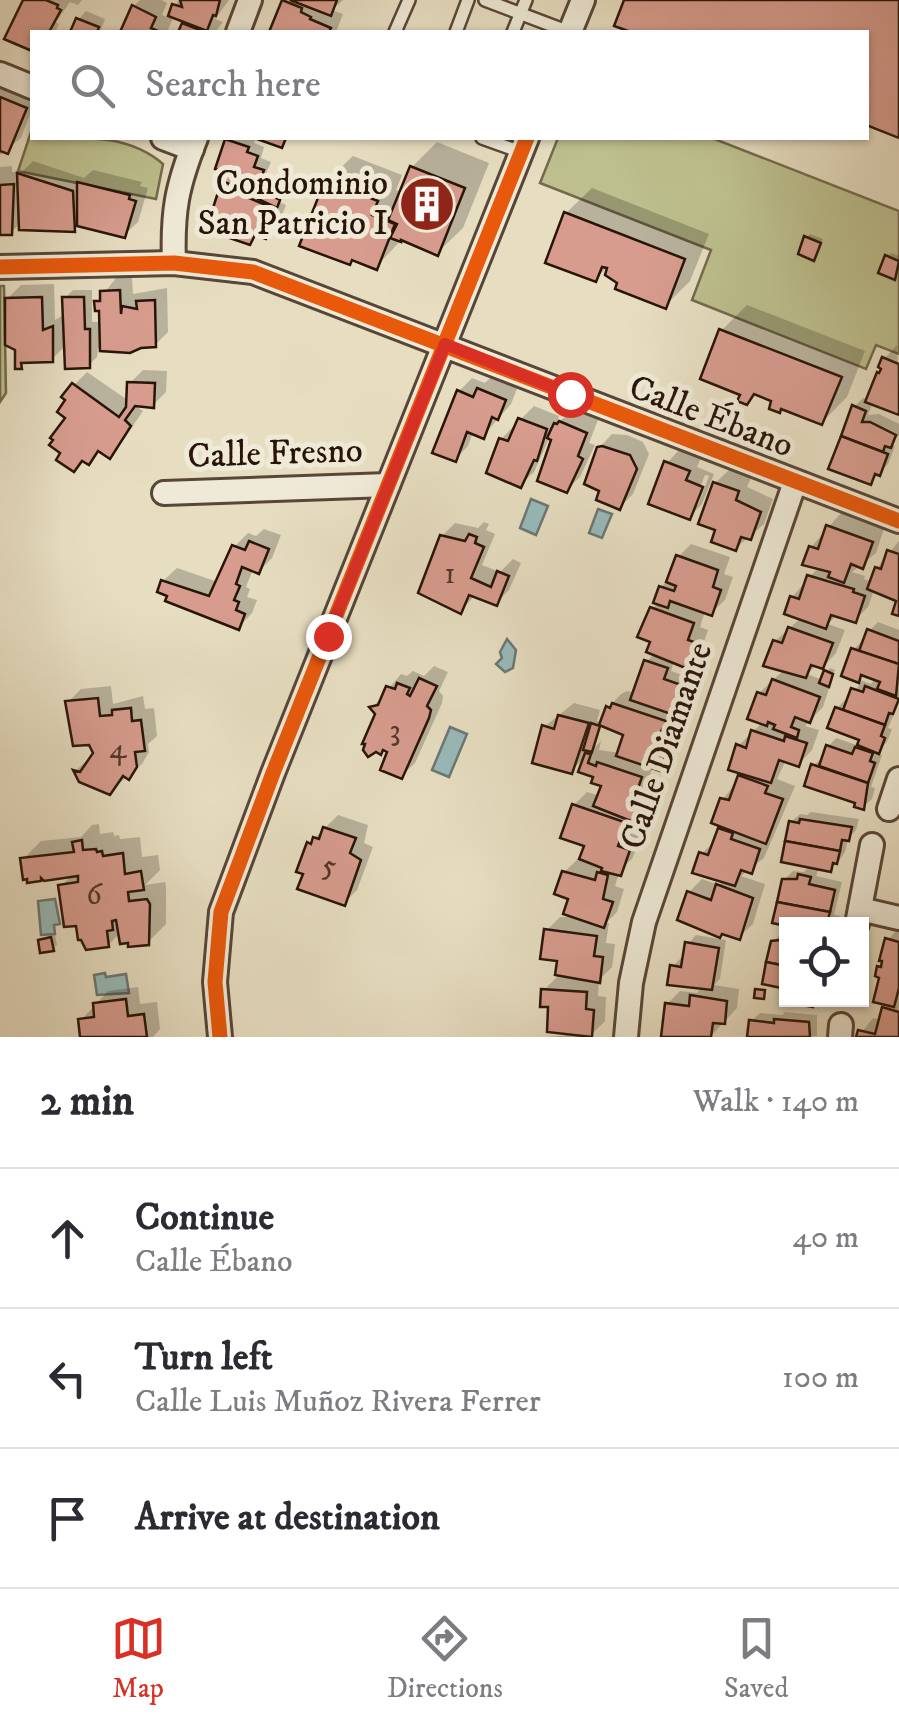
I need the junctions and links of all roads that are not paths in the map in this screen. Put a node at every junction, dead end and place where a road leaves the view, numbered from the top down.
1 (250, 0) edge
2 (409, 0) edge
3 (468, 0) edge
4 (485, 0) edge
5 (526, 0) edge
6 (583, 0) edge
7 (520, 14) junction
8 (239, 30) edge
9 (396, 30) edge
10 (457, 30) edge
11 (514, 30) edge
12 (564, 30) edge
13 (570, 30) edge
14 (0, 74) edge
15 (30, 86) edge
16 (494, 140) edge
17 (194, 143) edge
18 (524, 145) edge
19 (174, 264) junction
20 (0, 267) edge
21 (445, 344) junction
22 (794, 482) junction
23 (388, 485) junction
24 (164, 493) dead end
25 (896, 512) edge
26 (899, 779) edge
27 (888, 809) dead end
28 (872, 845) dead end
29 (859, 917) edge
30 (869, 917) edge
31 (899, 918) edge
32 (220, 1037) edge
33 (626, 1037) edge

1 - 8 street
2 - 9 lane
3 - 10 lane
4 - 7 lane
5 - 7 lane
6 - 13 street
7 - 11 lane
7 - 12 lane
14 - 15 street
16 - 18 lane
17 - 19 street
18 - 21 street
19 - 20 street, Calle Ébano
19 - 21 street, Calle Ébano
21 - 22 street, Calle Ébano
21 - 23 street
22 - 25 street, Calle Ébano
22 - 33 street, Calle Diamante
23 - 24 street, Calle Fresno
23 - 32 street
26 - 27 street
28 - 29 street
30 - 31 street

